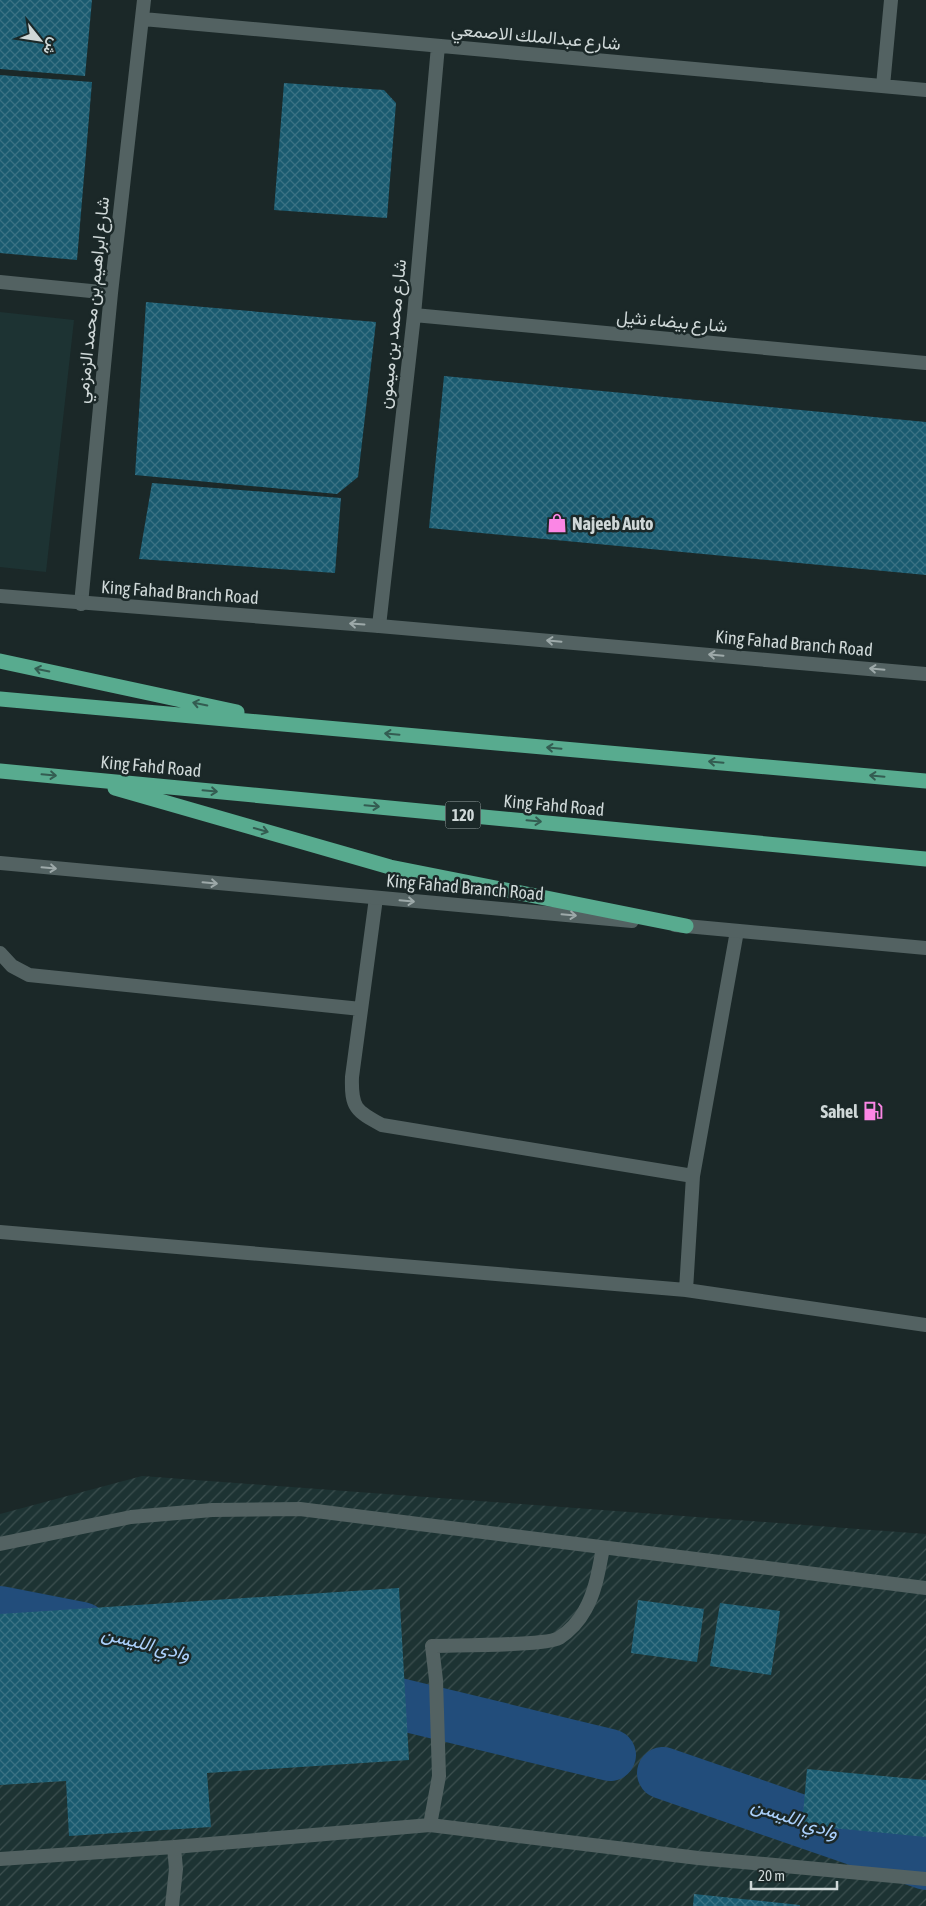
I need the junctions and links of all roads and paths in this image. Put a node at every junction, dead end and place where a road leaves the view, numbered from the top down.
1 (144, 0) edge
2 (891, 0) edge
3 (143, 19) junction
4 (438, 46) junction
5 (884, 86) junction
6 (926, 90) edge
7 (0, 282) edge
8 (111, 293) junction
9 (414, 315) junction
10 (926, 363) edge
11 (0, 596) edge
12 (81, 604) junction
13 (379, 626) junction
14 (0, 661) edge
15 (926, 674) edge
16 (0, 699) edge
17 (299, 726) junction
18 (0, 771) edge
19 (80, 778) junction
20 (926, 780) edge
21 (926, 859) edge
22 (0, 863) edge
23 (376, 898) junction
24 (686, 926) junction
25 (737, 930) junction
26 (926, 948) edge
27 (0, 953) edge
28 (361, 1009) junction
29 (693, 1176) junction
30 (0, 1232) edge
31 (686, 1290) junction
32 (926, 1326) edge
33 (0, 1544) edge
34 (603, 1548) junction
35 (926, 1588) edge
36 (430, 1825) junction
37 (174, 1848) junction
38 (0, 1859) edge
39 (926, 1879) edge
40 (172, 1906) edge

1 - 3 street, شارع ابراهيم بن محمد الزمزمي
2 - 5 street
3 - 4 street, شارع عبدالملك الاصمعي
3 - 8 street, شارع ابراهيم بن محمد الزمزمي
4 - 5 street, شارع عبدالملك الاصمعي
4 - 9 street, شارع محمد بن ميمون
5 - 6 street, شارع عبدالملك الاصمعي
7 - 8 street
8 - 12 street, شارع ابراهيم بن محمد الزمزمي
9 - 10 street, شارع بيضاء نثيل
9 - 13 street, شارع محمد بن ميمون
11 - 12 street, King Fahad Branch Road
13 -> 12 street, King Fahad Branch Road
15 -> 13 street, King Fahad Branch Road
17 -> 14 highway
16 - 17 highway
20 -> 17 highway
18 -> 19 highway, King Fahd Road / 120
19 -> 21 highway, King Fahd Road / 120
19 -> 24 highway
22 -> 23 street, King Fahad Branch Road
23 -> 24 street, King Fahad Branch Road
23 - 28 street
24 - 25 street, King Fahad Branch Road
25 - 26 street, King Fahad Branch Road
25 - 29 street
27 - 28 street
28 - 29 street
29 - 31 street
30 - 31 street
31 - 32 street
33 - 34 street
34 - 35 street
34 - 36 street
36 - 37 street
36 - 39 street
37 - 38 street
37 - 40 street

